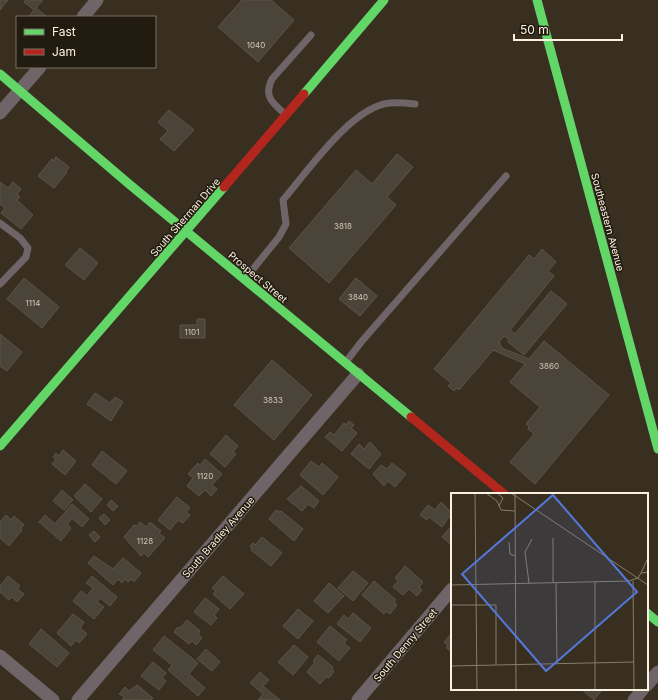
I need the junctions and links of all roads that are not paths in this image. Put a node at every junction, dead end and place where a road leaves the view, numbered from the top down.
1 (97, 0) edge
2 (384, 0) edge
3 (537, 0) edge
4 (84, 16) edge
5 (311, 35) dead end
6 (39, 68) edge
7 (0, 74) edge
8 (20, 90) junction
9 (414, 104) dead end
10 (0, 114) edge
11 (286, 115) junction
12 (506, 176) dead end
13 (0, 223) edge
14 (187, 231) junction
15 (244, 280) junction
16 (0, 284) edge
17 (345, 363) junction
18 (358, 374) junction
19 (0, 446) edge
20 (658, 449) edge
21 (503, 493) edge
22 (451, 590) edge
23 (648, 614) edge
24 (658, 622) edge
25 (0, 656) edge
26 (658, 672) edge
27 (648, 684) edge
28 (642, 690) edge
29 (53, 700) edge
30 (78, 700) edge
31 (358, 700) edge
32 (634, 700) edge

1 - 4 street
2 - 11 main road, South Sherman Drive
3 - 20 main road, Southeastern Avenue
5 - 11 lane
6 - 8 street
7 - 8 main road, Prospect Street
8 - 10 street
8 - 14 main road, Prospect Street
9 - 15 lane
11 - 14 main road, South Sherman Drive
12 - 17 lane
13 - 16 lane
14 - 15 main road, Prospect Street
14 - 19 main road, South Sherman Drive
15 - 17 main road, Prospect Street
17 - 18 main road, Prospect Street
18 - 21 main road, Prospect Street
18 - 30 street, South Bradley Avenue
22 - 31 street, South Denny Street
23 - 24 main road
25 - 29 street
26 - 27 street
28 - 32 street

